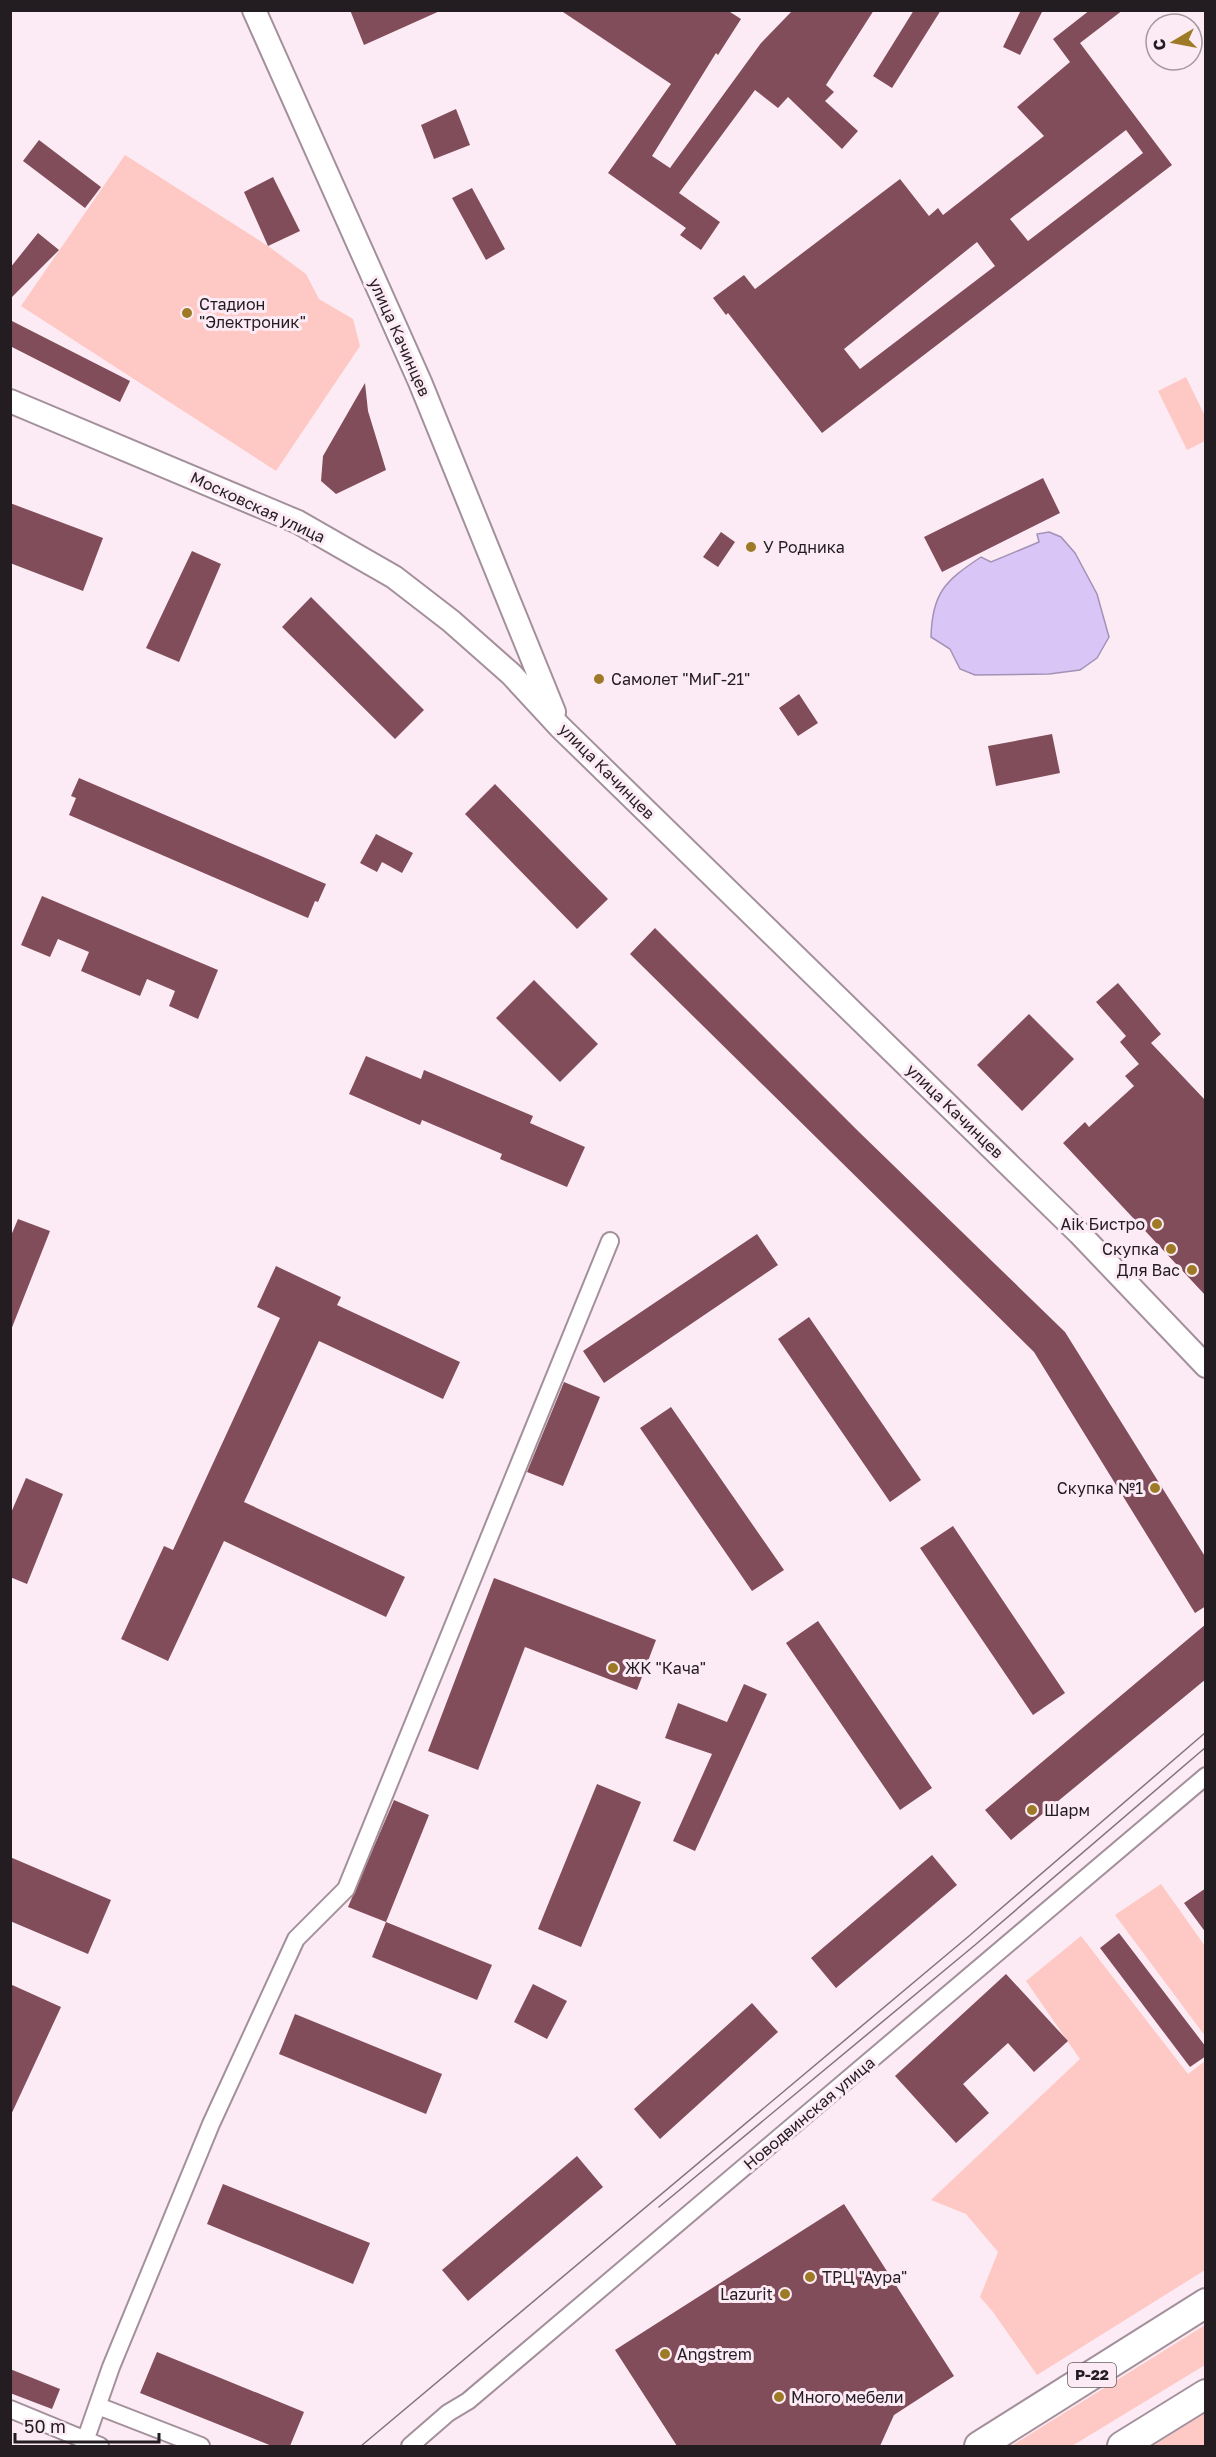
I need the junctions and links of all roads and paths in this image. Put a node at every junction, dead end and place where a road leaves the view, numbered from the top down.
1 (254, 10) edge
2 (10, 400) edge
3 (560, 727) junction
4 (610, 1241) dead end
5 (1206, 1366) edge
6 (1206, 1776) edge
7 (1206, 2303) edge
8 (1206, 2394) edge
9 (98, 2406) junction
10 (10, 2409) edge
11 (93, 2444) edge
12 (201, 2446) edge
13 (410, 2446) edge
14 (979, 2446) edge
15 (1122, 2446) edge

1 - 3 main road, улица Качинцев
2 - 3 main road, Московская улица
3 - 5 main road, улица Качинцев
4 - 9 street
6 - 13 street, Новодвинская улица
7 - 14 highway, Р-22
8 - 15 highway
9 - 11 street
9 - 12 street
10 - 11 street

